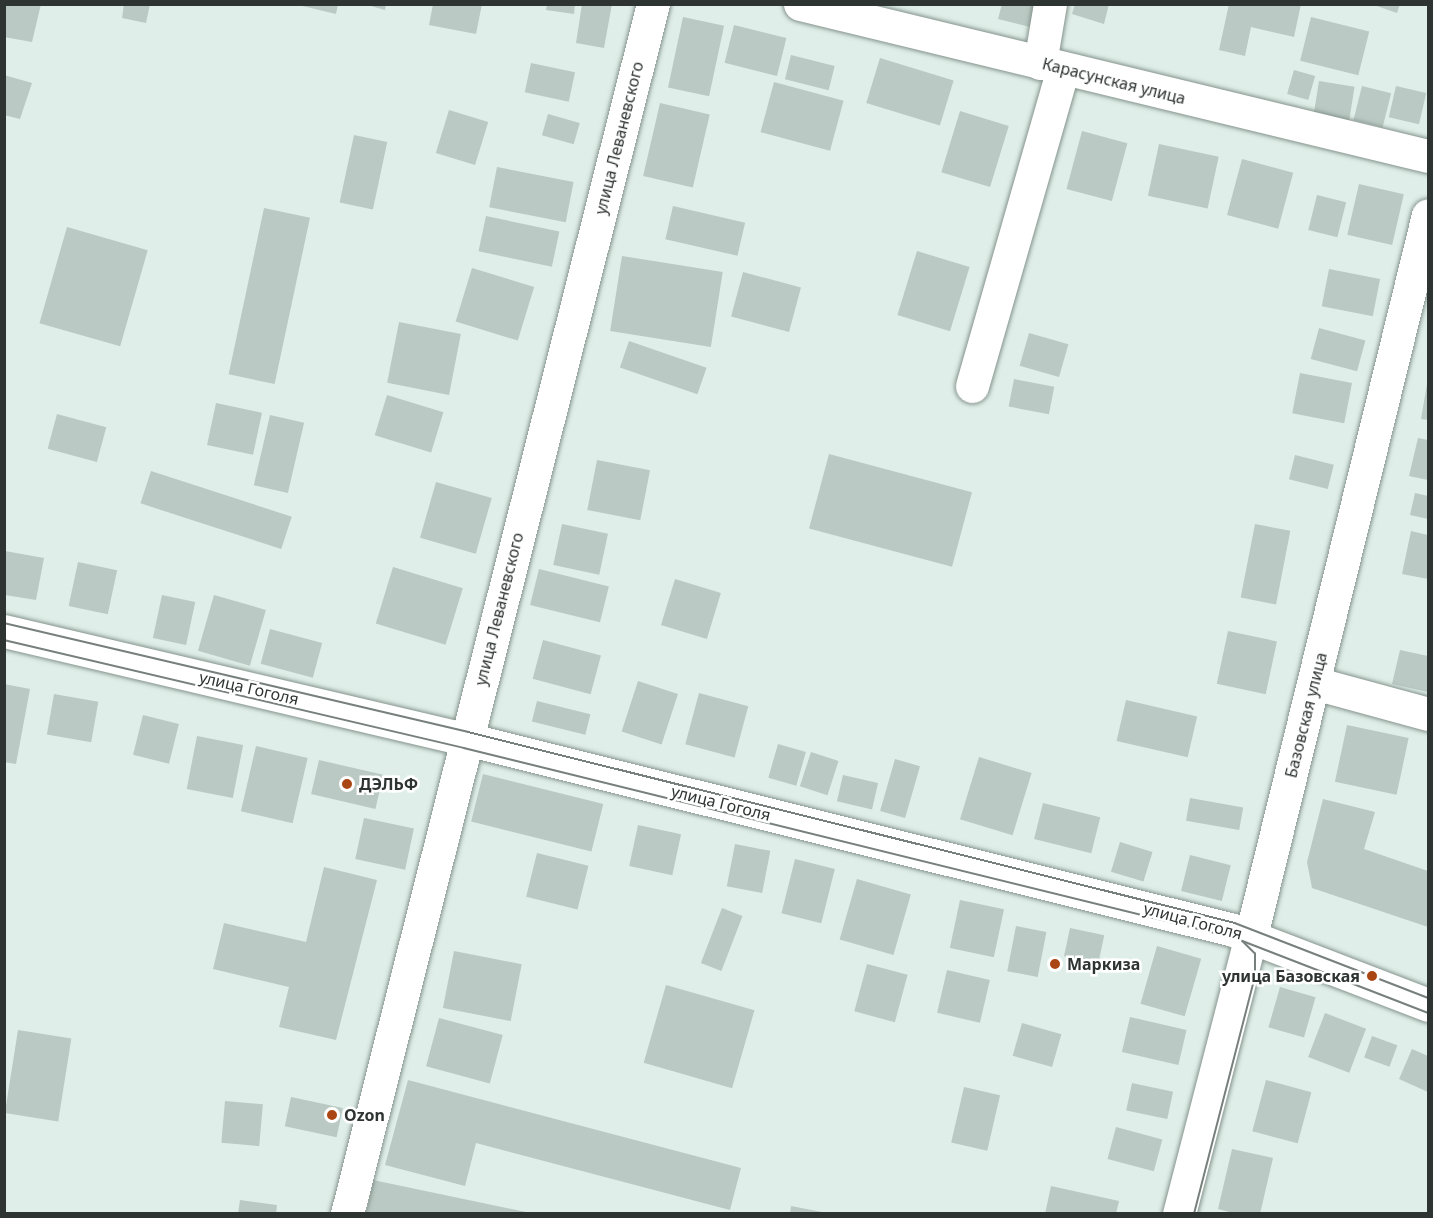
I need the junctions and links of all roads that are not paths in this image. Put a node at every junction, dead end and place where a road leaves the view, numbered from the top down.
1 (653, 4) edge
2 (800, 4) edge
3 (1050, 4) edge
4 (1051, 66) junction
5 (1428, 156) edge
6 (1428, 215) edge
7 (972, 386) dead end
8 (4, 631) edge
9 (1314, 683) junction
10 (1428, 714) edge
11 (466, 739) junction
12 (1251, 936) junction
13 (1428, 1005) edge
14 (347, 1214) edge
15 (1179, 1214) edge

1 - 11 street, улица Леваневского
2 - 4 street, Карасунская улица
3 - 4 street
4 - 5 street, Карасунская улица
4 - 7 street
6 - 9 street, Базовская улица
8 - 11 street, улица Гоголя
9 - 10 street
9 - 12 street, Базовская улица
11 - 12 street, улица Гоголя
11 - 14 street, улица Леваневского
12 - 13 street, улица Гоголя
12 - 15 street, Базовская улица

